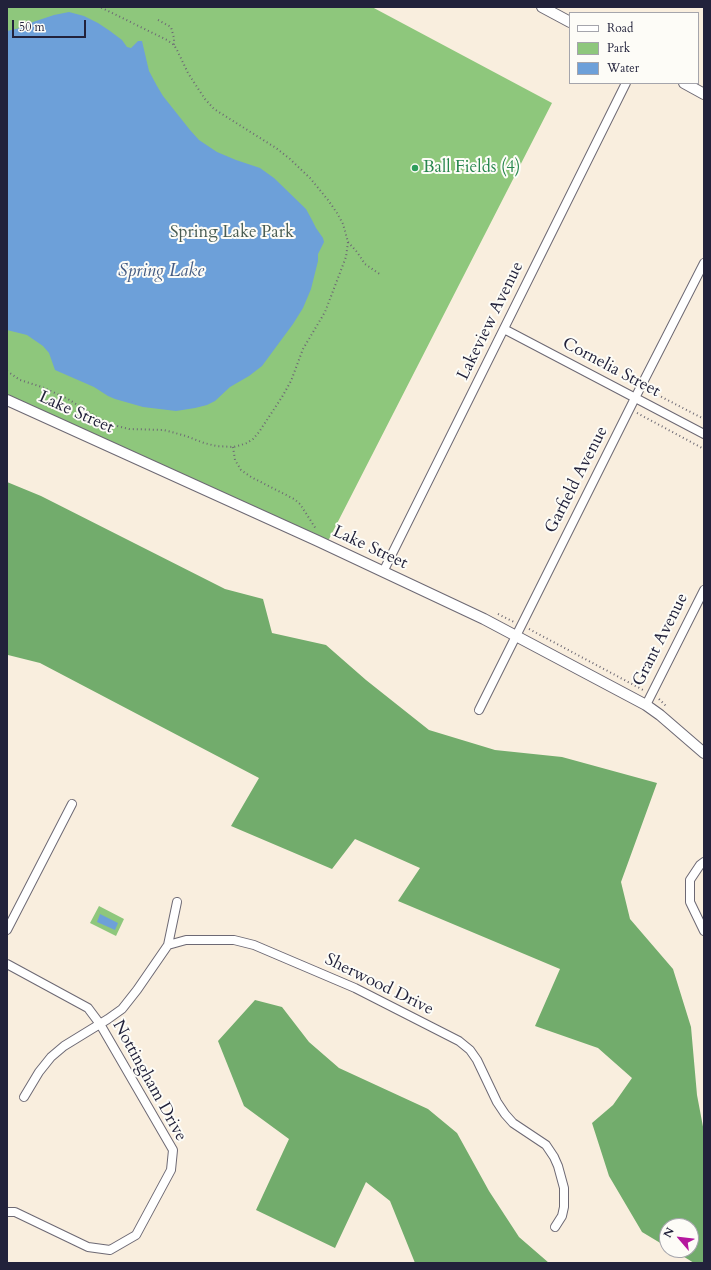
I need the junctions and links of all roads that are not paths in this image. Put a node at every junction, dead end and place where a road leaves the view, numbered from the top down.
1 (542, 7) edge
2 (569, 21) edge
3 (626, 84) edge
4 (686, 84) edge
5 (704, 94) edge
6 (704, 263) edge
7 (504, 329) junction
8 (635, 398) junction
9 (7, 400) edge
10 (704, 434) edge
11 (383, 572) junction
12 (704, 590) edge
13 (516, 635) junction
14 (646, 705) junction
15 (479, 710) dead end
16 (704, 753) edge
17 (72, 804) dead end
18 (704, 862) edge
19 (177, 902) dead end
20 (7, 930) edge
21 (704, 931) edge
22 (168, 944) junction
23 (7, 964) edge
24 (100, 1024) junction
25 (24, 1097) dead end
26 (7, 1212) edge
27 (556, 1227) dead end

1 - 2 street
3 - 7 street, Lakeview Avenue
4 - 5 street
6 - 8 street, Garfield Avenue
7 - 8 street, Cornelia Street
7 - 11 street, Lakeview Avenue
8 - 10 street, Cornelia Street
8 - 13 street, Garfield Avenue
9 - 11 street, Lake Street
11 - 13 street, Lake Street
12 - 14 street, Grant Avenue
13 - 14 street, Lake Street
13 - 15 street, Garfield Avenue
14 - 16 street, Lake Street
17 - 20 street
18 - 21 street
19 - 22 street
22 - 24 street
22 - 27 street, Sherwood Drive
23 - 24 street, Nottingham Drive
24 - 25 street
24 - 26 street, Nottingham Drive

